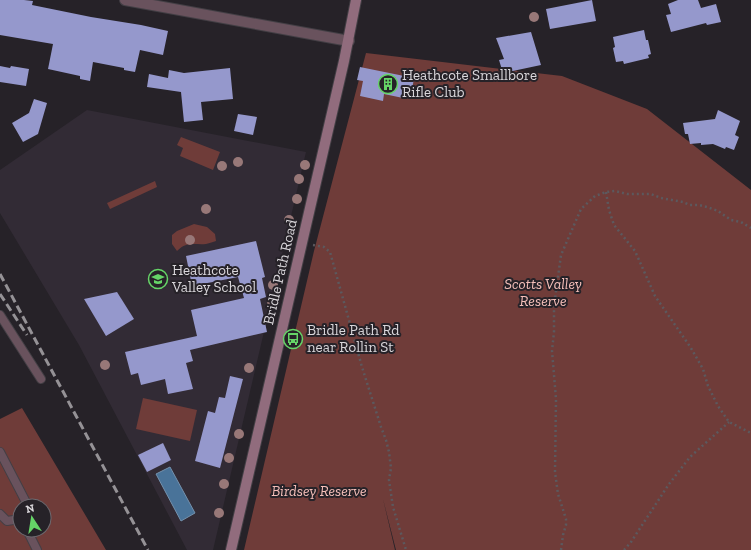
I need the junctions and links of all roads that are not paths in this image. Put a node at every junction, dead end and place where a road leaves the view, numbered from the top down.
1 (126, 0) edge
2 (356, 0) edge
3 (349, 41) junction
4 (0, 314) edge
5 (41, 379) dead end
6 (0, 452) edge
7 (24, 498) edge
8 (0, 514) edge
9 (12, 520) edge
10 (31, 538) edge
11 (37, 550) edge
12 (231, 550) edge

1 - 3 street
2 - 3 street, Bridle Path Road
3 - 12 street, Bridle Path Road
4 - 5 lane
6 - 7 lane
8 - 9 lane
10 - 11 lane

